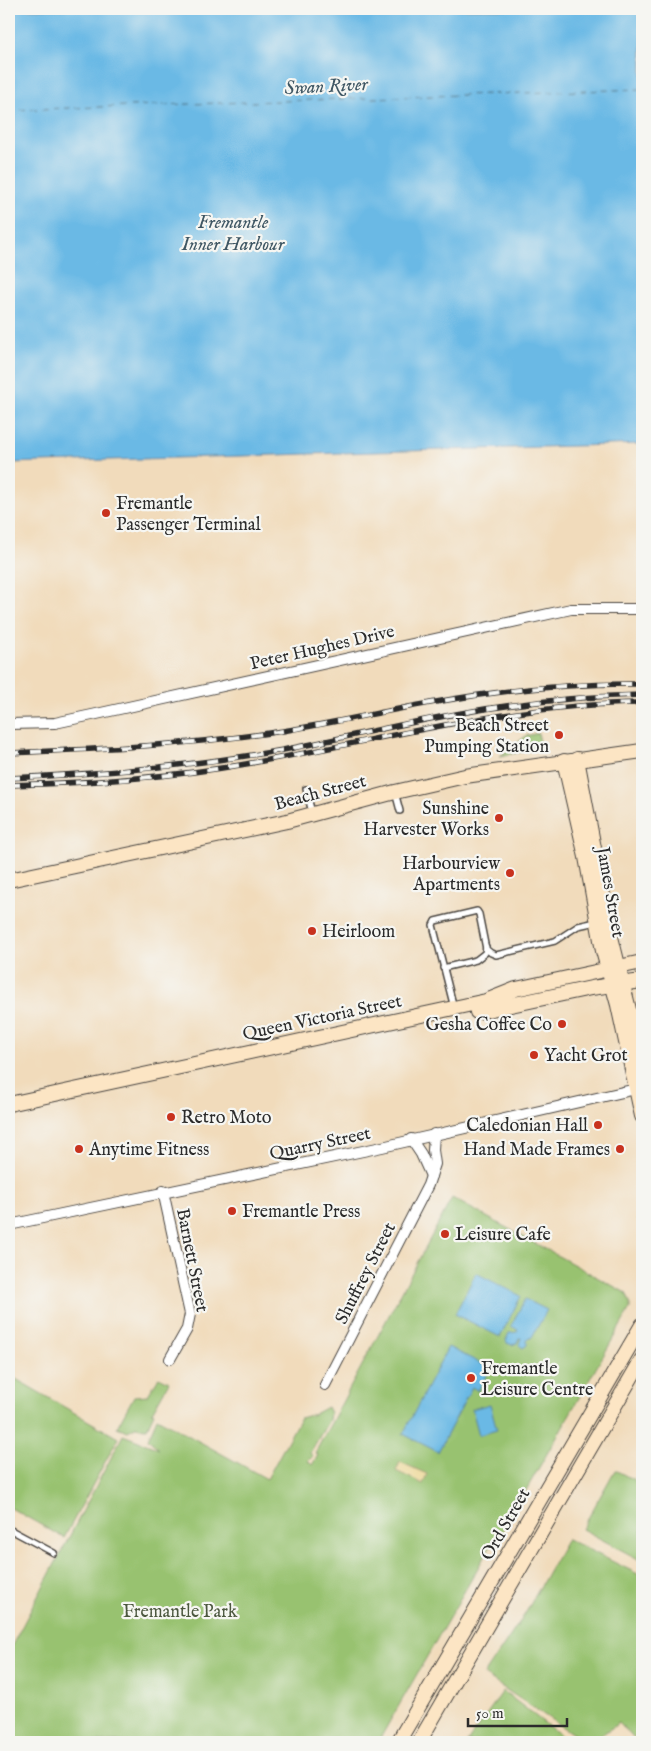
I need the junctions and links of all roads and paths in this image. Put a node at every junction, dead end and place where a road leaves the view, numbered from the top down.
1 (642, 609) edge
2 (9, 724) edge
3 (642, 751) edge
4 (570, 760) junction
5 (306, 789) dead end
6 (395, 792) junction
7 (400, 811) dead end
8 (313, 814) junction
9 (9, 880) edge
10 (597, 921) junction
11 (486, 947) junction
12 (496, 955) junction
13 (476, 960) junction
14 (642, 962) edge
15 (443, 968) junction
16 (614, 968) junction
17 (642, 981) edge
18 (618, 984) junction
19 (454, 1008) junction
20 (642, 1062) edge
21 (636, 1089) junction
22 (9, 1104) edge
23 (9, 1112) edge
24 (642, 1116) edge
25 (434, 1134) junction
26 (411, 1139) junction
27 (431, 1176) junction
28 (163, 1192) junction
29 (9, 1225) edge
30 (642, 1325) edge
31 (642, 1359) edge
32 (170, 1360) dead end
33 (325, 1385) dead end
34 (9, 1529) edge
35 (54, 1553) dead end
36 (398, 1742) edge
37 (419, 1742) edge

1 - 2 street, Peter Hughes Drive
3 - 4 street, Beach Street
4 - 6 street, Beach Street
4 - 10 street, James Street
4 - 16 street, James Street
5 - 8 lane
6 - 7 lane
6 - 8 street, Beach Street
8 - 9 street, Beach Street
10 - 12 lane
10 - 16 street, James Street
11 - 12 lane
11 - 13 lane
11 - 15 lane
12 - 13 lane
13 - 15 lane
14 - 16 street, Queen Victoria Street
15 - 19 lane
16 - 18 street, James Street
16 - 19 street, Queen Victoria Street
17 - 18 street, Queen Victoria Street
18 - 20 street, James Street
18 - 21 street, James Street
18 - 23 street, Queen Victoria Street
19 - 22 street, Queen Victoria Street
21 - 24 street, James Street
21 - 25 street, Quarry Street
25 - 26 street, Quarry Street
25 - 27 street, Shuffrey Street
26 - 27 street
26 - 28 street, Quarry Street
27 - 33 street, Shuffrey Street
28 - 29 street, Quarry Street
28 - 32 street, Barnett Street
30 - 36 street, Ord Street
31 - 37 street, Ord Street
34 - 35 lane

